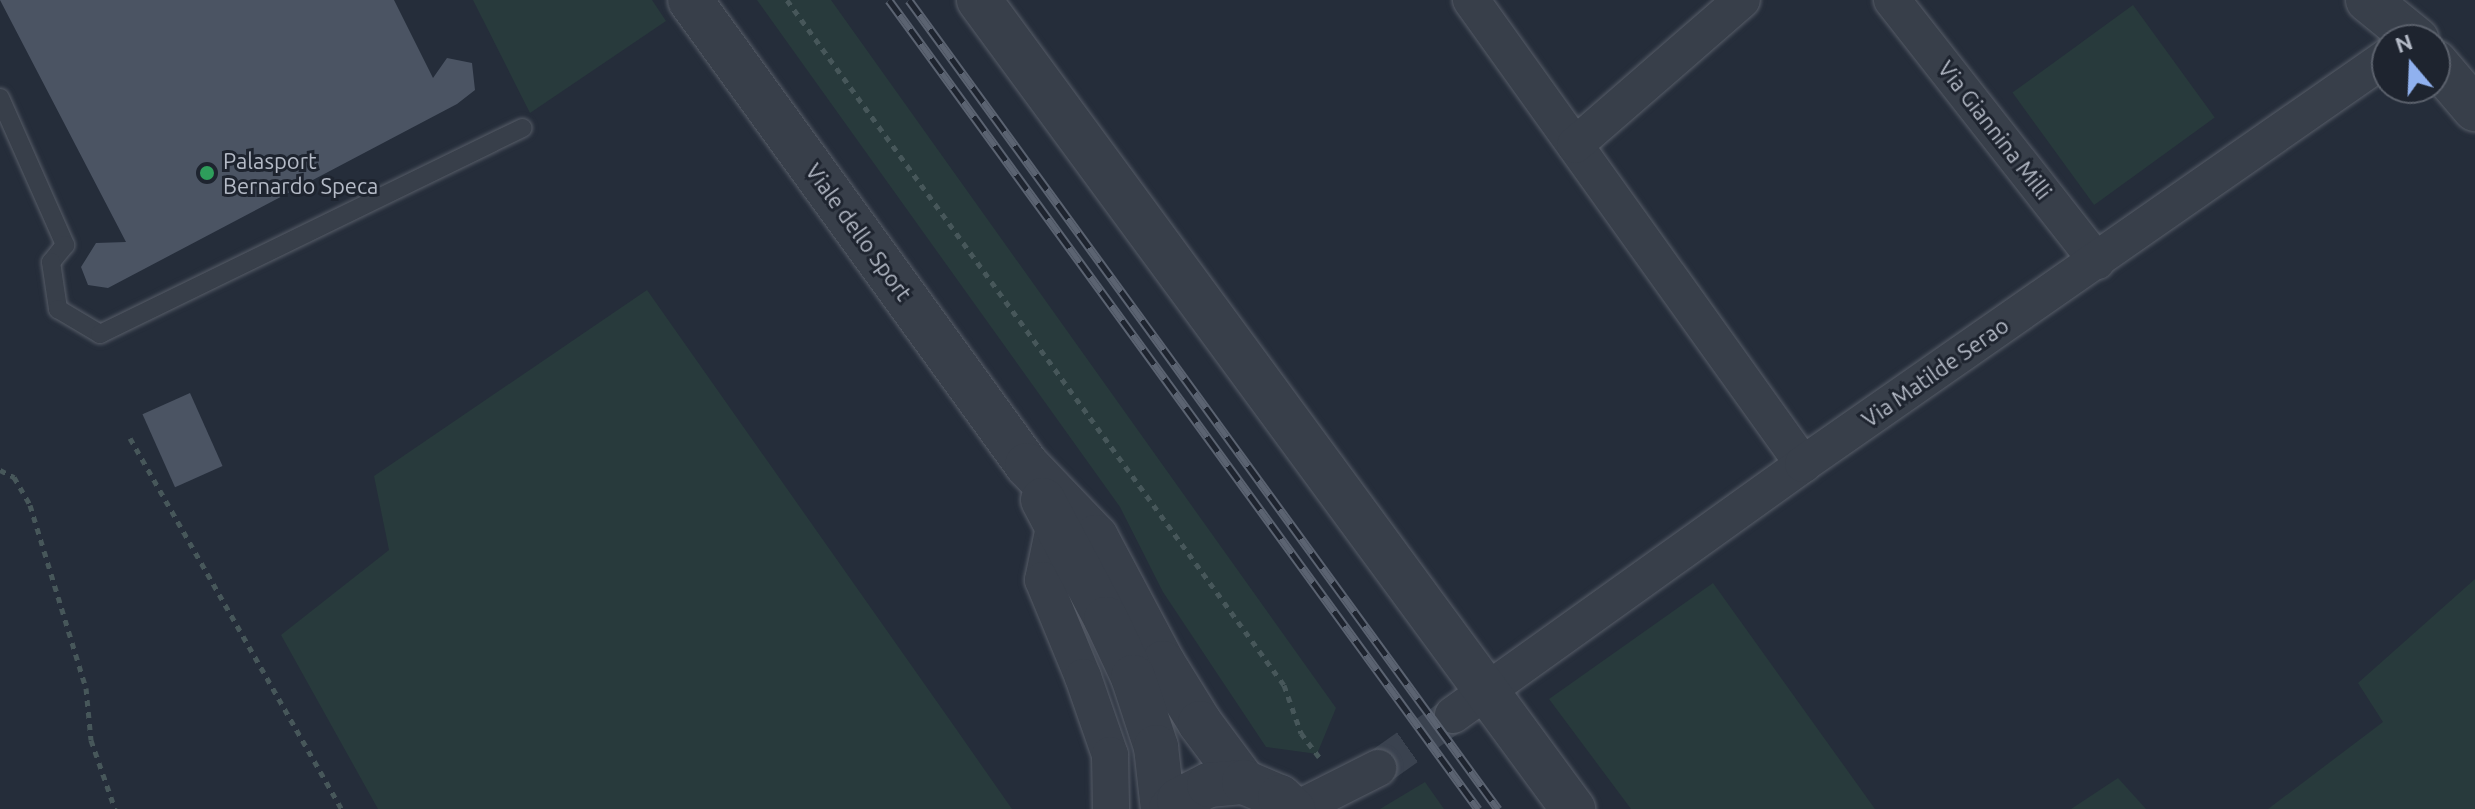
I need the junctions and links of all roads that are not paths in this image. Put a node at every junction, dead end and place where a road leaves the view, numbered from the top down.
1 (690, 0) edge
2 (979, 0) edge
3 (1471, 0) edge
4 (1742, 0) edge
5 (1892, 0) edge
6 (2368, 0) edge
7 (2391, 24) edge
8 (2371, 75) edge
9 (2451, 85) edge
10 (0, 98) edge
11 (2475, 109) edge
12 (522, 128) dead end
13 (1575, 145) junction
14 (2097, 261) junction
15 (1803, 464) junction
16 (1027, 465) junction
17 (1054, 527) junction
18 (1469, 703) junction
19 (1378, 768) tunnel mouth
20 (1244, 782) junction
21 (1111, 809) edge
22 (1163, 809) edge
23 (1171, 809) edge
24 (1295, 809) edge
25 (1573, 809) edge

1 - 16 street, Viale dello Sport
2 - 18 street
3 - 13 street
4 - 13 street
5 - 14 street, Via Giannina Milli
6 - 7 street
8 - 14 street, Via Matilde Serao
9 - 11 street
10 - 12 lane
13 - 15 street
14 - 15 street, Via Matilde Serao
15 - 18 street, Via Matilde Serao
16 - 17 street, Viale dello Sport
16 - 20 street, Viale dello Sport
17 - 21 street
17 - 22 street, Viale dello Sport
18 - 25 street
19 - 24 street
20 - 23 street
20 - 24 street

